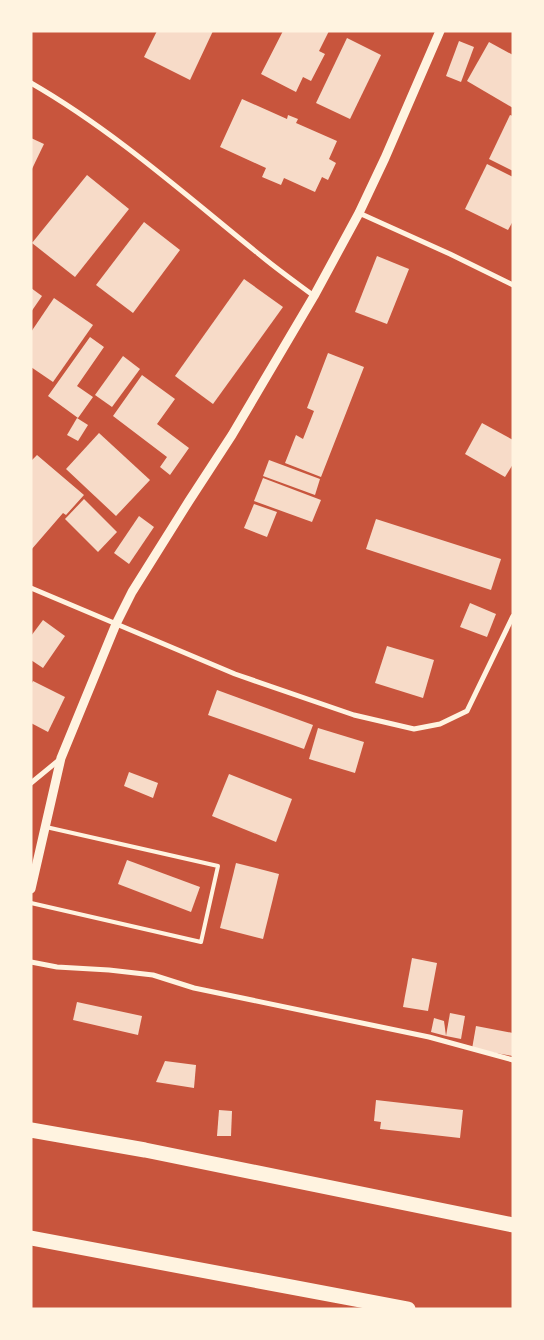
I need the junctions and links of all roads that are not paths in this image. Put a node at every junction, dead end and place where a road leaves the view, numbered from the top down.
1 (440, 31) edge
2 (31, 83) edge
3 (359, 213) junction
4 (513, 285) edge
5 (314, 296) junction
6 (31, 588) edge
7 (513, 616) edge
8 (116, 624) junction
9 (61, 758) junction
10 (31, 783) edge
11 (46, 827) junction
12 (31, 889) edge
13 (31, 902) edge
14 (31, 962) edge
15 (513, 1060) edge
16 (31, 1130) edge
17 (513, 1225) edge
18 (31, 1238) edge
19 (408, 1309) edge

1 - 3 street
2 - 5 street
3 - 4 street
3 - 5 street
5 - 8 street
6 - 8 street
7 - 8 street
8 - 9 street
9 - 10 street
9 - 11 street
11 - 12 street
11 - 13 lane
14 - 15 street
16 - 17 highway
18 - 19 highway

